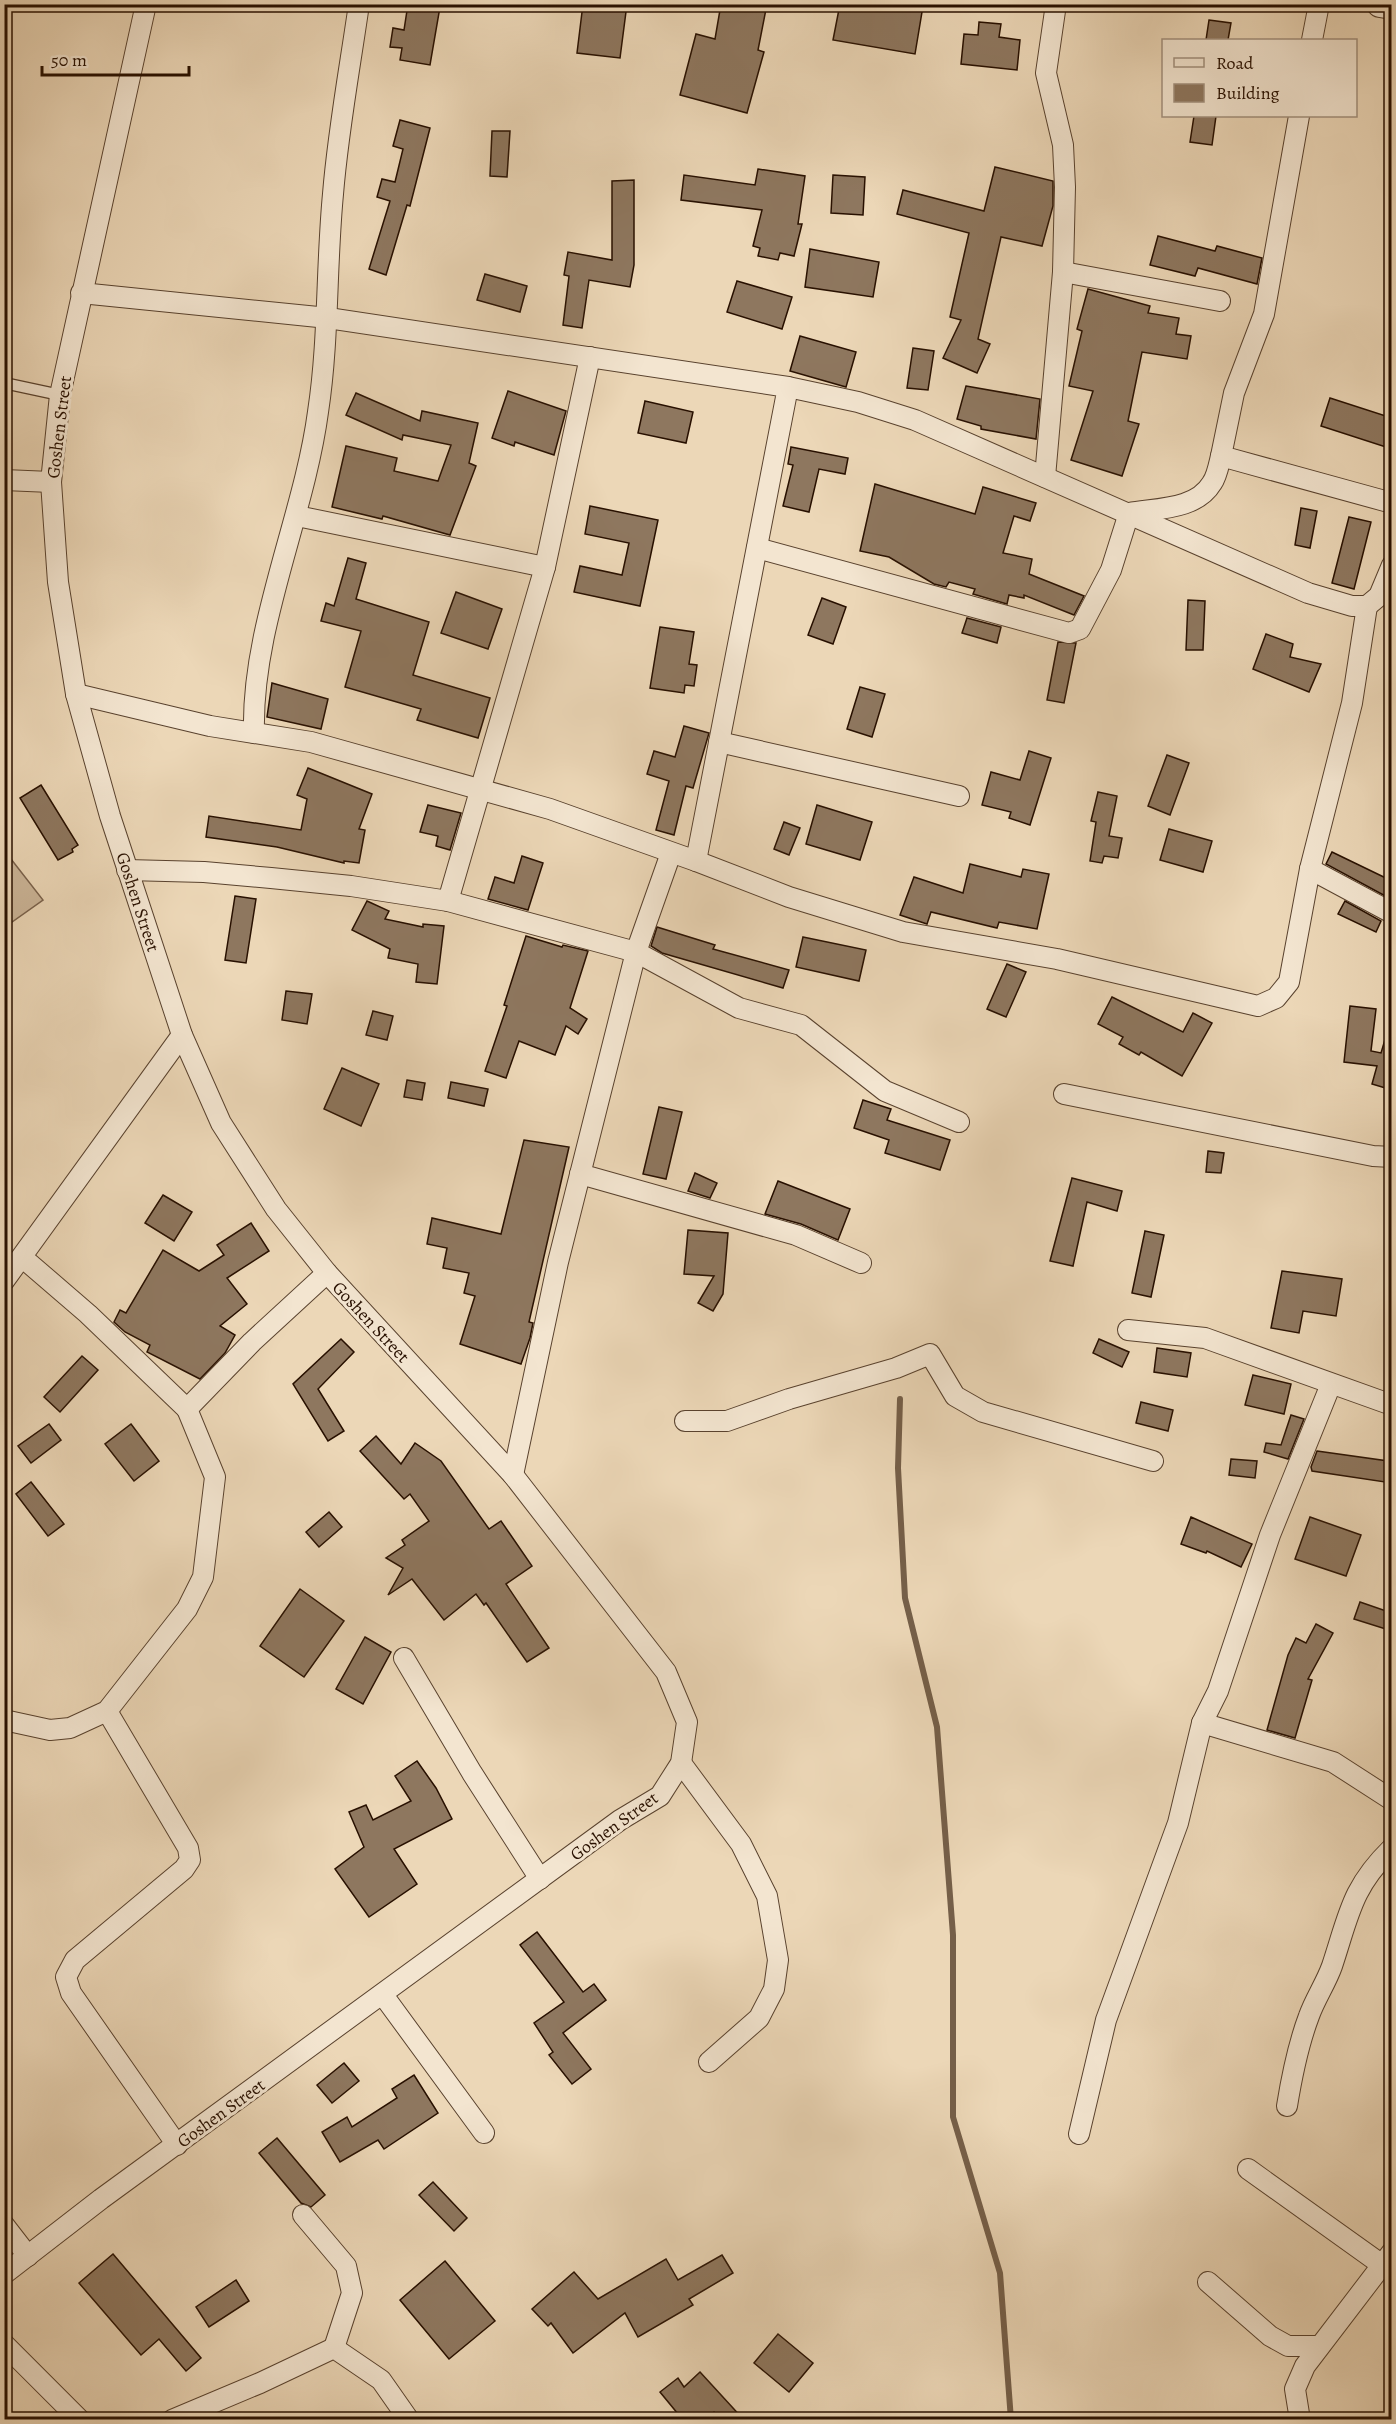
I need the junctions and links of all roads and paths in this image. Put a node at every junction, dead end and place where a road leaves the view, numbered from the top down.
1 (146, 4) edge
2 (358, 4) edge
3 (1056, 4) edge
4 (1319, 4) edge
5 (1380, 4) edge
6 (1392, 6) edge
7 (1312, 39) edge
8 (1299, 117) edge
9 (1063, 272) junction
10 (81, 293) junction
11 (1220, 302) dead end
12 (328, 318) junction
13 (590, 357) junction
14 (4, 383) edge
15 (788, 387) junction
16 (60, 395) junction
17 (1221, 456) junction
18 (1045, 477) junction
19 (4, 480) edge
20 (51, 482) junction
21 (1392, 503) edge
22 (1129, 513) junction
23 (297, 516) junction
24 (757, 548) junction
25 (1392, 565) edge
26 (545, 567) junction
27 (1367, 606) junction
28 (76, 694) junction
29 (254, 732) junction
30 (719, 742) junction
31 (479, 791) junction
32 (959, 796) dead end
33 (670, 853) junction
34 (696, 861) junction
35 (1310, 869) junction
36 (127, 870) junction
37 (448, 901) junction
38 (1392, 913) edge
39 (636, 952) junction
40 (182, 1035) junction
41 (1064, 1094) dead end
42 (959, 1122) dead end
43 (1392, 1156) edge
44 (580, 1174) junction
45 (23, 1258) junction
46 (861, 1263) dead end
47 (327, 1273) junction
48 (4, 1281) edge
49 (1128, 1330) dead end
50 (1331, 1384) junction
51 (1392, 1405) edge
52 (188, 1409) junction
53 (685, 1421) dead end
54 (1153, 1461) dead end
55 (513, 1475) junction
56 (404, 1658) dead end
57 (106, 1711) junction
58 (4, 1720) edge
59 (1202, 1723) junction
60 (681, 1763) junction
61 (1392, 1800) edge
62 (1392, 1848) edge
63 (540, 1879) junction
64 (383, 1995) junction
65 (709, 2062) dead end
66 (1287, 2106) dead end
67 (484, 2133) dead end
68 (1078, 2134) dead end
69 (177, 2145) junction
70 (1248, 2169) dead end
71 (303, 2215) dead end
72 (4, 2225) edge
73 (28, 2256) junction
74 (1389, 2263) edge
75 (4, 2274) edge
76 (1208, 2282) dead end
77 (4, 2344) edge
78 (1319, 2346) junction
79 (334, 2348) junction
80 (80, 2420) edge
81 (172, 2420) edge
82 (409, 2420) edge
83 (1300, 2420) edge

1 - 10 street, Goshen Street
2 - 12 street
3 - 9 street
4 - 7 street
5 - 6 street
8 - 17 street
9 - 11 street
9 - 18 street
10 - 12 street
10 - 16 street, Goshen Street
12 - 13 street
12 - 23 street
13 - 15 street
13 - 26 street
14 - 16 lane
15 - 18 street
15 - 24 street
16 - 20 street, Goshen Street
17 - 21 street
17 - 22 street
18 - 22 street
19 - 20 street
20 - 28 street, Goshen Street
22 - 24 street
22 - 27 street
23 - 26 street
23 - 29 street
24 - 30 street
25 - 27 street
26 - 31 street
27 - 35 street
28 - 29 street
28 - 36 street, Goshen Street
29 - 31 street
30 - 32 street
30 - 34 street
31 - 33 street
31 - 37 street
33 - 34 street
33 - 39 street
34 - 35 street
35 - 38 street
36 - 37 street
36 - 40 street, Goshen Street
37 - 39 street
39 - 42 street
39 - 44 street
40 - 45 street
40 - 47 street, Goshen Street
41 - 43 street
44 - 46 street
44 - 55 street
45 - 48 street
45 - 52 street
47 - 52 street
47 - 55 street, Goshen Street
49 - 50 street
50 - 51 street
50 - 59 street
52 - 57 street
53 - 54 street
55 - 60 street, Goshen Street
56 - 63 street
57 - 58 street
57 - 69 street
59 - 61 street
59 - 68 street
60 - 63 street, Goshen Street
60 - 65 street
62 - 66 street
63 - 64 street, Goshen Street
64 - 67 street
64 - 69 street, Goshen Street
69 - 73 street, Goshen Street
70 - 74 street
71 - 79 street
72 - 73 street
73 - 75 street, Goshen Street
74 - 78 street
76 - 78 street
77 - 80 street
78 - 83 street
79 - 81 street
79 - 82 street

